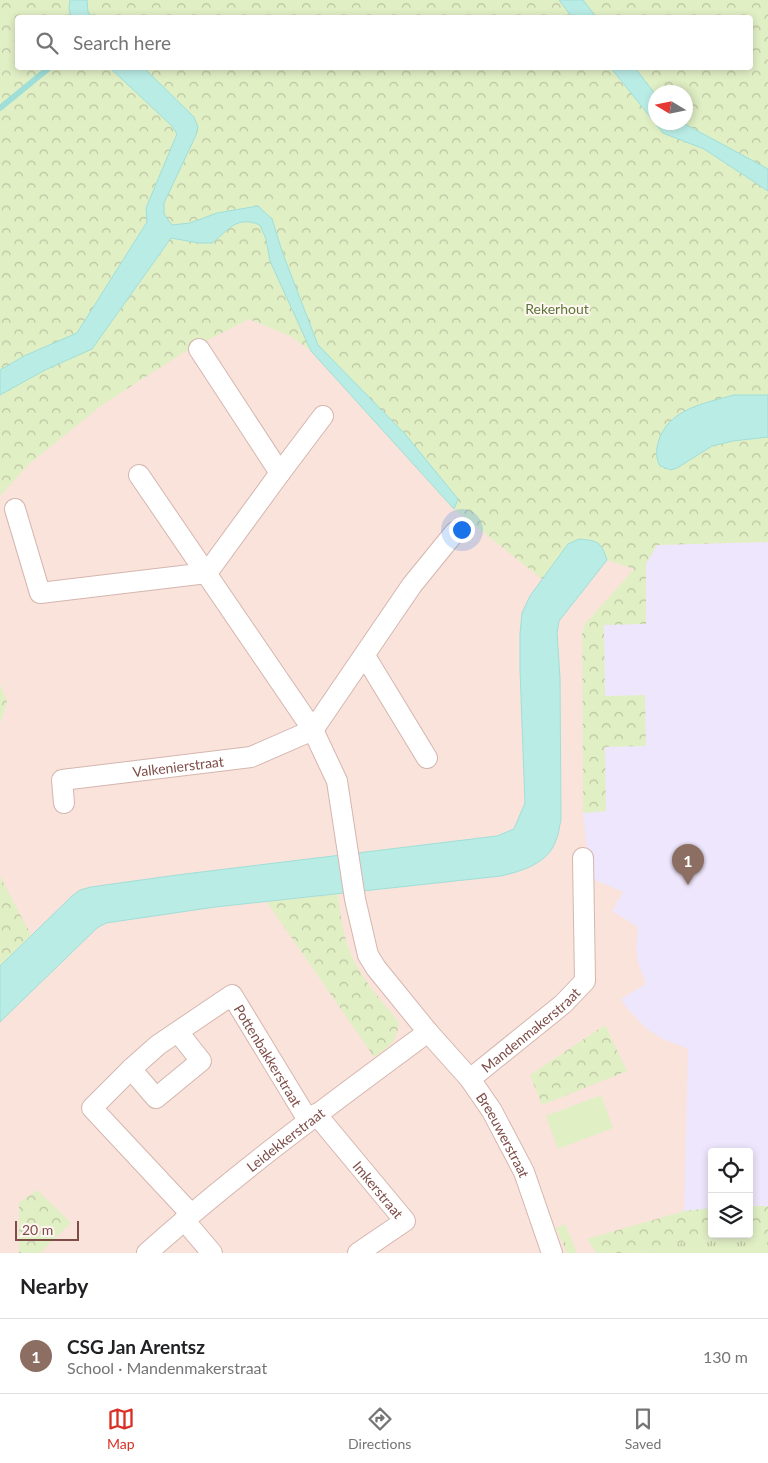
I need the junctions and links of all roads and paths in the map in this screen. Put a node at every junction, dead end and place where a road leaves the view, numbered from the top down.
1 (199, 349) dead end
2 (323, 416) dead end
3 (280, 472) junction
4 (140, 474) dead end
5 (15, 509) dead end
6 (455, 532) dead end
7 (208, 573) junction
8 (365, 656) junction
9 (313, 730) junction
10 (427, 758) dead end
11 (64, 803) dead end
12 (583, 858) dead end
13 (178, 1032) junction
14 (428, 1032) junction
15 (131, 1069) junction
16 (470, 1079) junction
17 (312, 1117) junction
18 (188, 1217) junction
19 (147, 1253) edge
20 (212, 1253) edge
21 (358, 1253) edge
22 (552, 1253) edge

1 - 3 street
2 - 3 street
3 - 7 street
4 - 7 street
5 - 7 street
6 - 8 street
7 - 9 street
8 - 9 street
8 - 10 street
9 - 11 street, Valkenierstraat
9 - 14 street
12 - 16 street, Mandenmakerstraat
13 - 15 street, Pottenbakkerstraat
13 - 15 street
13 - 17 street, Pottenbakkerstraat
14 - 16 street, Breeuwerstraat
14 - 17 street, Leidekkerstraat
15 - 18 street, Pottenbakkerstraat
16 - 22 street, Breeuwerstraat
17 - 18 street, Leidekkerstraat
17 - 21 street, Imkerstraat
18 - 19 street, Leidekkerstraat
18 - 20 street

